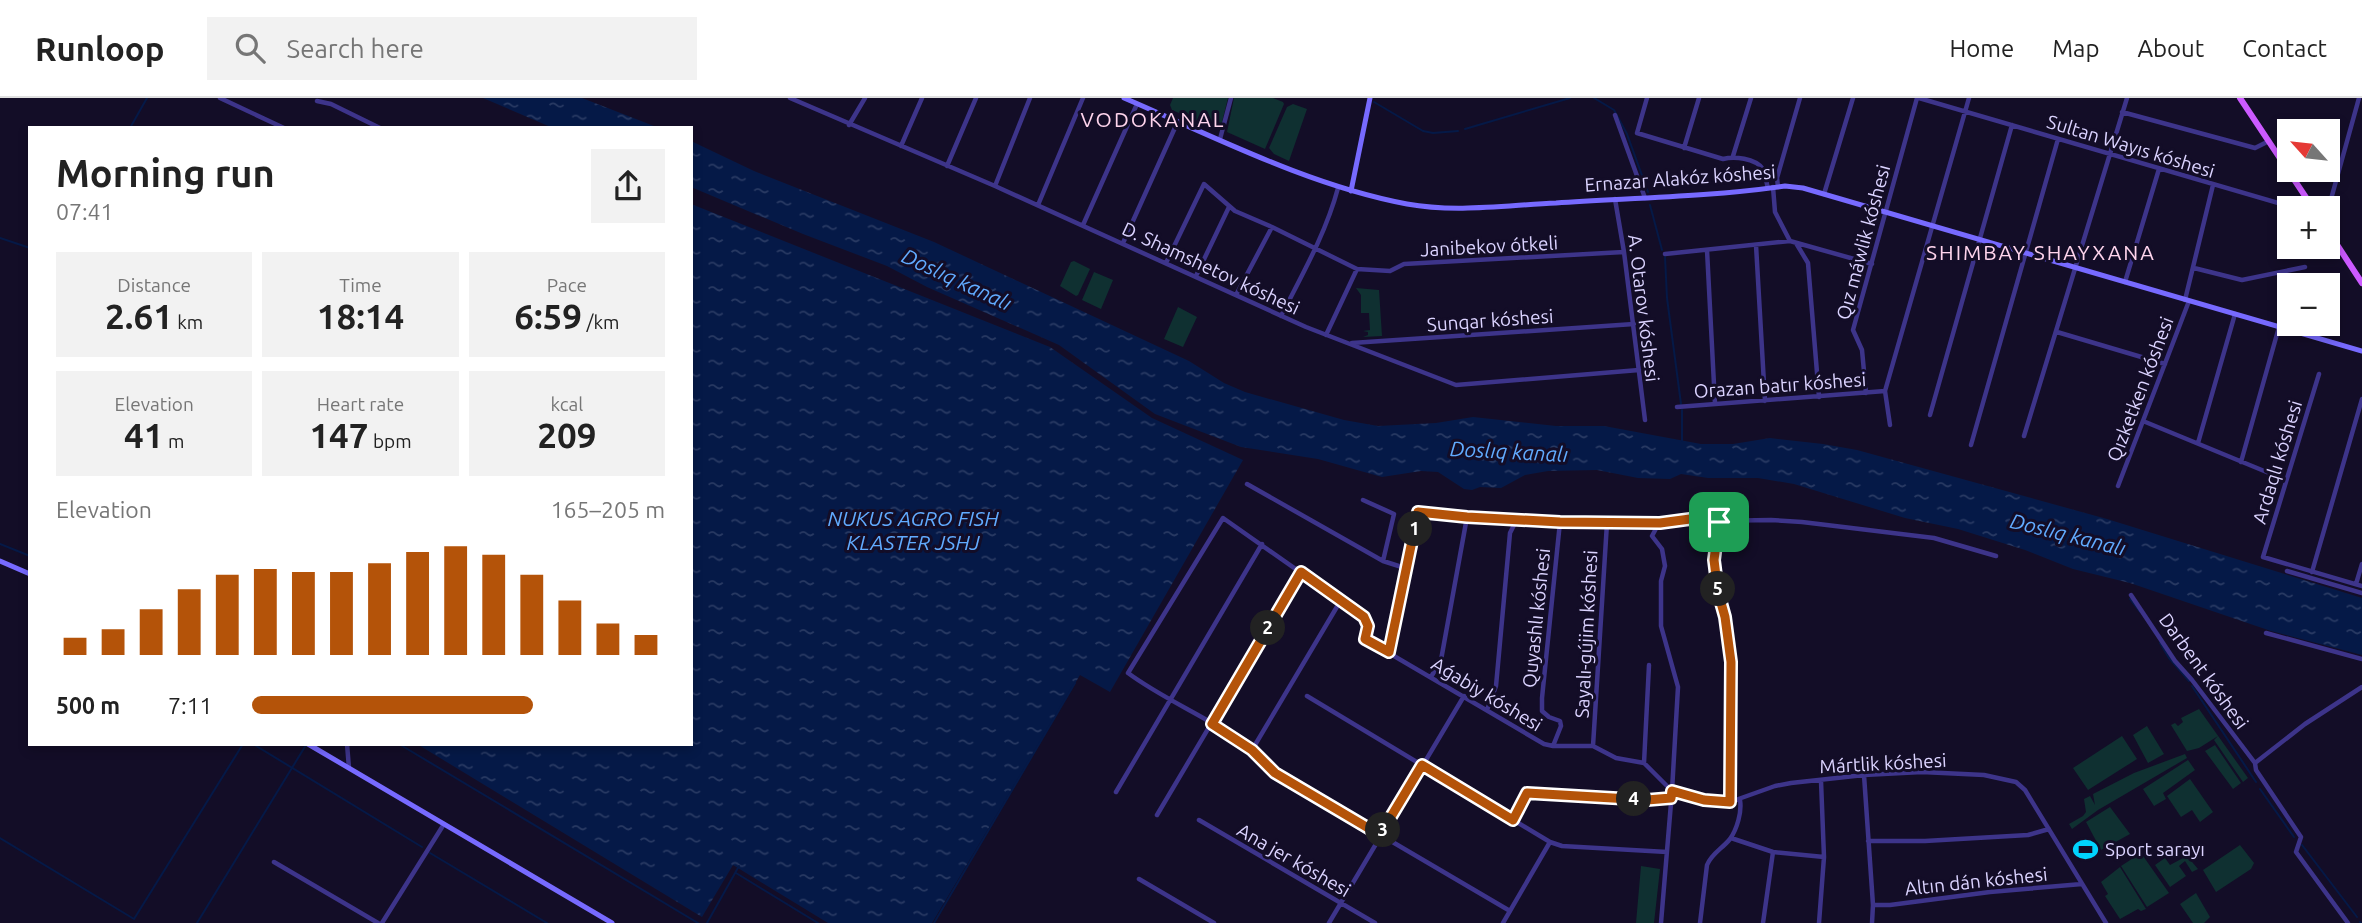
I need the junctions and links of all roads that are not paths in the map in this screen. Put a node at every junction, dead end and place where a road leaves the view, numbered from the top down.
1 (219, 98) edge
2 (790, 98) edge
3 (808, 98) edge
4 (864, 98) edge
5 (922, 98) edge
6 (976, 98) edge
7 (1030, 98) edge
8 (1083, 98) edge
9 (1124, 98) edge
10 (1231, 98) edge
11 (1370, 98) edge
12 (1647, 98) edge
13 (1699, 98) edge
14 (1751, 98) edge
15 (1800, 98) edge
16 (1853, 98) edge
17 (1918, 98) edge
18 (1969, 98) edge
19 (2127, 98) edge
20 (2240, 98) edge
21 (2358, 98) edge
22 (317, 101) dead end
23 (1137, 104) junction
24 (805, 105) junction
25 (1965, 111) junction
26 (2122, 112) junction
27 (1615, 115) dead end
28 (1178, 121) junction
29 (849, 125) junction
30 (2012, 125) junction
31 (280, 126) edge
32 (376, 126) edge
33 (1220, 139) junction
34 (2058, 139) junction
35 (2269, 141) junction
36 (901, 146) junction
37 (1684, 148) junction
38 (2109, 153) junction
39 (1733, 156) junction
40 (947, 166) junction
41 (2159, 169) junction
42 (2213, 185) junction
43 (995, 186) junction
44 (1773, 187) junction
45 (1339, 188) junction
46 (1351, 191) junction
47 (1824, 194) junction
48 (2305, 196) edge
49 (2332, 196) edge
50 (1645, 198) junction
51 (1615, 199) junction
52 (2277, 203) edge
53 (1038, 205) junction
54 (1230, 207) junction
55 (1886, 212) junction
56 (1083, 225) junction
57 (1934, 226) junction
58 (1272, 227) junction
59 (1979, 239) junction
60 (1793, 241) junction
61 (1123, 243) junction
62 (1756, 245) junction
63 (1315, 248) junction
64 (2340, 249) edge
65 (1707, 250) junction
66 (1624, 253) junction
67 (2027, 253) junction
68 (1665, 254) dead end
69 (1166, 263) junction
70 (1872, 264) junction
71 (2305, 267) dead end
72 (2076, 268) junction
73 (2194, 268) junction
74 (1357, 269) junction
75 (1196, 276) junction
76 (2125, 283) junction
77 (2362, 283) edge
78 (1236, 295) junction
79 (2187, 301) junction
80 (2235, 314) junction
81 (1281, 316) junction
82 (1634, 324) junction
83 (2277, 326) edge
84 (2057, 332) junction
85 (2277, 334) edge
86 (1326, 335) junction
87 (2310, 336) edge
88 (1348, 344) junction
89 (2362, 351) edge
90 (2165, 364) junction
91 (1639, 370) junction
92 (2319, 374) dead end
93 (1885, 391) junction
94 (1866, 393) junction
95 (1819, 397) junction
96 (2362, 399) edge
97 (1765, 401) junction
98 (1715, 404) junction
99 (1677, 407) dead end
100 (1930, 415) dead end
101 (1645, 420) dead end
102 (2143, 421) junction
103 (1889, 425) dead end
104 (2024, 436) dead end
105 (2197, 443) junction
106 (1972, 445) dead end
107 (2241, 462) junction
108 (2286, 480) junction
109 (1247, 484) dead end
110 (2118, 486) dead end
111 (1363, 500) dead end
112 (1467, 517) junction
113 (1516, 521) junction
114 (1560, 522) junction
115 (1719, 522) junction
116 (1606, 523) junction
117 (1660, 523) junction
118 (1262, 544) junction
119 (1996, 556) dead end
120 (0, 561) edge
121 (1383, 561) junction
122 (2362, 564) edge
123 (1408, 569) junction
124 (2287, 571) dead end
125 (1301, 572) junction
126 (2312, 572) junction
127 (28, 573) edge
128 (2356, 584) junction
129 (2362, 586) edge
130 (2362, 593) edge
131 (2131, 595) dead end
132 (1341, 600) junction
133 (2266, 633) dead end
134 (1389, 652) junction
135 (2362, 659) edge
136 (1650, 665) dead end
137 (1431, 677) junction
138 (2362, 687) edge
139 (1307, 696) dead end
140 (1464, 696) junction
141 (1171, 702) junction
142 (1487, 710) junction
143 (1212, 724) junction
144 (312, 746) edge
145 (347, 746) edge
146 (1553, 746) junction
147 (1593, 746) junction
148 (1252, 750) junction
149 (1644, 763) junction
150 (2255, 763) junction
151 (1422, 765) junction
152 (349, 768) junction
153 (1864, 775) junction
154 (1821, 780) junction
155 (1672, 791) junction
156 (1116, 792) dead end
157 (1671, 798) junction
158 (1740, 800) junction
159 (1730, 802) junction
160 (1157, 815) dead end
161 (1513, 820) junction
162 (1199, 821) dead end
163 (444, 824) junction
164 (2049, 829) junction
165 (1380, 835) junction
166 (1731, 838) junction
167 (1868, 841) junction
168 (1550, 842) junction
169 (1667, 852) junction
170 (1773, 852) junction
171 (1824, 857) junction
172 (274, 862) dead end
173 (1139, 879) dead end
174 (2081, 884) junction
175 (1341, 903) junction
176 (1873, 905) junction
177 (1510, 911) junction
178 (380, 923) edge
179 (612, 923) edge
180 (1214, 923) edge
181 (1329, 923) edge
182 (1375, 923) edge
183 (1503, 923) edge
184 (1661, 923) edge
185 (1700, 923) edge
186 (1763, 923) edge
187 (1819, 923) edge
188 (1872, 923) edge
189 (2106, 923) edge
190 (2348, 923) edge

1 - 31 street
2 - 24 street, D. Shamshetov kóshesi
3 - 24 street
4 - 29 street
5 - 36 street
6 - 40 street
7 - 43 street
8 - 53 street
9 - 23 main road, Ernazar Alakóz kóshesi
10 - 33 street
11 - 46 main road
12 - 37 street
13 - 37 street
14 - 39 street
15 - 44 street
16 - 47 street
17 - 25 street, Sultan Wayıs kóshesi
17 - 55 street, Qız máwlik kóshesi
18 - 25 street
19 - 26 street
20 - 35 main road
21 - 49 street
22 - 32 street
23 - 28 main road, Ernazar Alakóz kóshesi
23 - 56 street
24 - 29 street, D. Shamshetov kóshesi
25 - 30 street, Sultan Wayıs kóshesi
25 - 57 street
26 - 35 street
26 - 38 street
27 - 50 street
28 - 33 main road, Ernazar Alakóz kóshesi
28 - 61 street
29 - 36 street, D. Shamshetov kóshesi
30 - 34 street, Sultan Wayıs kóshesi
30 - 59 street
33 - 45 main road, Ernazar Alakóz kóshesi
34 - 38 street, Sultan Wayıs kóshesi
34 - 67 street
35 - 48 main road
36 - 40 street, D. Shamshetov kóshesi
37 - 39 street
38 - 41 street, Sultan Wayıs kóshesi
38 - 72 street
39 - 44 street
40 - 43 street, D. Shamshetov kóshesi
41 - 42 street, Sultan Wayıs kóshesi
41 - 76 street
42 - 52 street, Sultan Wayıs kóshesi
42 - 73 street, Qızketken kóshesi
43 - 53 street, D. Shamshetov kóshesi
44 - 47 main road, Ernazar Alakóz kóshesi
44 - 50 main road, Ernazar Alakóz kóshesi
44 - 60 street
45 - 46 main road, Ernazar Alakóz kóshesi
45 - 63 street
46 - 51 main road, Ernazar Alakóz kóshesi
47 - 55 main road, Ernazar Alakóz kóshesi
50 - 51 main road, Ernazar Alakóz kóshesi
51 - 66 street, A. Otarov kóshesi
53 - 56 street, D. Shamshetov kóshesi
54 - 58 street
54 - 69 street
54 - 75 street
55 - 57 main road, Ernazar Alakóz kóshesi
55 - 70 street, Qız máwlik kóshesi
56 - 61 street, D. Shamshetov kóshesi
57 - 59 main road, Ernazar Alakóz kóshesi
57 - 93 street
58 - 63 street
58 - 78 street
59 - 67 main road, Ernazar Alakóz kóshesi
59 - 100 street
60 - 62 street
60 - 70 street
60 - 95 street
61 - 69 street, D. Shamshetov kóshesi
62 - 65 street
62 - 97 street
63 - 74 street
63 - 81 street
64 - 77 main road
65 - 68 street
65 - 98 street
66 - 74 street, Janibekov ótkeli
66 - 82 street, A. Otarov kóshesi
67 - 72 main road, Ernazar Alakóz kóshesi
67 - 106 street
69 - 75 street, D. Shamshetov kóshesi
70 - 94 street, Qız máwlik kóshesi
71 - 73 street
72 - 76 main road, Ernazar Alakóz kóshesi
72 - 84 street
73 - 79 street, Qızketken kóshesi
74 - 86 street
75 - 78 street, D. Shamshetov kóshesi
76 - 79 main road, Ernazar Alakóz kóshesi
78 - 81 street, D. Shamshetov kóshesi
79 - 80 main road, Ernazar Alakóz kóshesi
79 - 90 street, Qızketken kóshesi
80 - 83 main road, Ernazar Alakóz kóshesi
80 - 105 street
81 - 86 street, D. Shamshetov kóshesi
82 - 88 street, Sunqar kóshesi
82 - 91 street, A. Otarov kóshesi
84 - 90 street
84 - 104 street
85 - 107 street
86 - 88 street, D. Shamshetov kóshesi
87 - 89 main road, Ernazar Alakóz kóshesi
88 - 91 street, D. Shamshetov kóshesi
90 - 102 street, Qızketken kóshesi
91 - 101 street, A. Otarov kóshesi
92 - 108 street, Ardaqlı kóshesi
93 - 94 street, Orazan batır kóshesi
93 - 103 street
94 - 95 street, Orazan batır kóshesi
95 - 97 street, Orazan batır kóshesi
96 - 126 street
97 - 98 street, Orazan batır kóshesi
98 - 99 street, Orazan batır kóshesi
102 - 105 street
102 - 110 street, Qızketken kóshesi
105 - 107 street
107 - 108 street
108 - 126 street, Ardaqlı kóshesi
109 - 121 street
111 - 121 street
112 - 113 street
112 - 123 street
112 - 137 street
113 - 114 street
113 - 142 street
114 - 116 street
114 - 146 street, Quyashlı kóshesi
115 - 117 street
115 - 119 street
115 - 159 street
116 - 117 street
116 - 147 street, Sayalı-gújim kóshesi
117 - 155 street
118 - 125 street
118 - 141 street
118 - 141 street
120 - 127 main road
121 - 123 street
122 - 128 street
123 - 134 street
124 - 130 street
125 - 132 street
125 - 143 street
126 - 128 street
128 - 129 street
131 - 150 street, Darbent kóshesi
132 - 134 street, Aǵabiy kóshesi
132 - 148 street
133 - 135 street
134 - 137 street, Aǵabiy kóshesi
136 - 149 street
137 - 140 street, Aǵabiy kóshesi
138 - 150 street
139 - 151 street
140 - 142 street, Aǵabiy kóshesi
140 - 151 street
141 - 143 street
141 - 156 street
142 - 146 street, Aǵabiy kóshesi
143 - 148 street
143 - 160 street
144 - 152 main road
145 - 152 street
146 - 147 street, Aǵabiy kóshesi
147 - 149 street, Aǵabiy kóshesi
148 - 165 street
149 - 155 street
150 - 190 street, Darbent kóshesi
151 - 161 street
151 - 165 street
152 - 163 main road
153 - 154 street, Mártlik kóshesi
153 - 164 street, Mártlik kóshesi
153 - 167 street
154 - 158 street, Mártlik kóshesi
154 - 171 street
155 - 157 street
155 - 159 street, Mártlik kóshesi
157 - 161 street
157 - 169 street
158 - 159 street, Mártlik kóshesi
158 - 166 street
161 - 168 street
162 - 175 street, Ana jer kóshesi
163 - 178 street
163 - 179 main road
164 - 167 street
164 - 174 street, Mártlik kóshesi
165 - 175 street
165 - 177 street
166 - 170 street
166 - 185 street
167 - 176 street
168 - 169 street
168 - 177 street
169 - 184 street
170 - 171 street
170 - 186 street
171 - 187 street
172 - 178 street
173 - 180 street
174 - 176 street, Altın dán kóshesi
174 - 189 street, Mártlik kóshesi
175 - 181 street
175 - 182 street, Ana jer kóshesi
176 - 188 street
177 - 183 street

